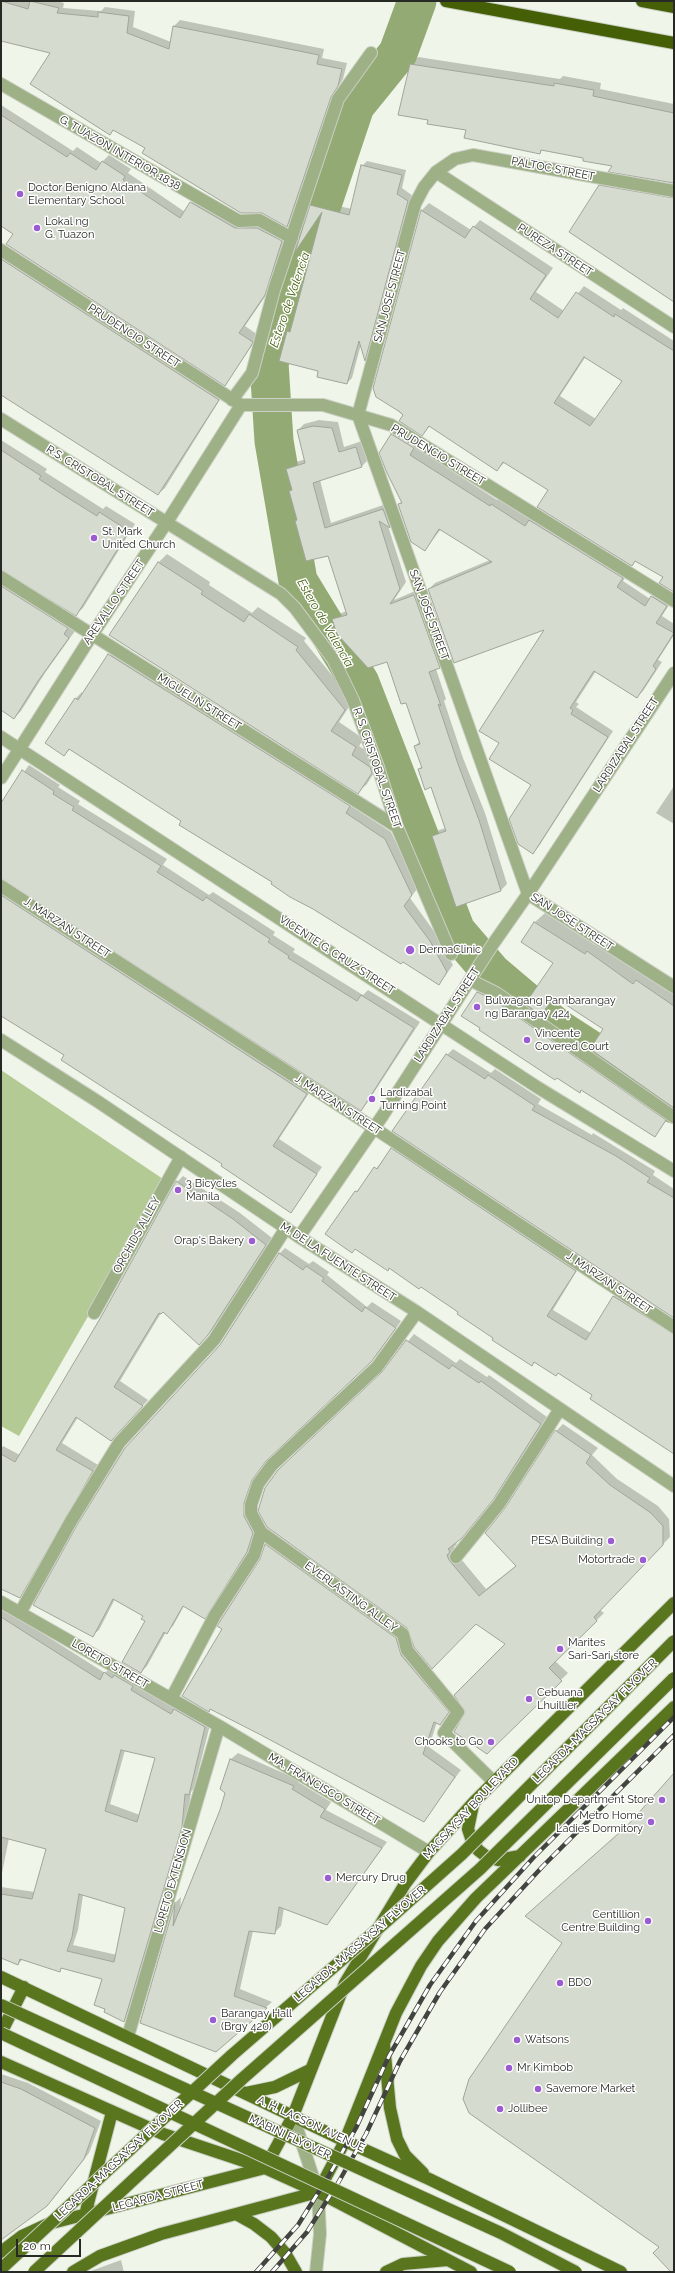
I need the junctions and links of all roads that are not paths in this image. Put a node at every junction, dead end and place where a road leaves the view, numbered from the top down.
1 (446, 1) edge
2 (642, 1) edge
3 (674, 7) edge
4 (674, 43) edge
5 (371, 53) dead end
6 (1, 84) edge
7 (436, 172) junction
8 (674, 191) edge
9 (292, 238) junction
10 (1, 250) edge
11 (674, 327) edge
12 (242, 404) junction
13 (358, 415) junction
14 (1, 419) edge
15 (167, 522) junction
16 (1, 576) edge
17 (281, 594) joint
18 (674, 601) edge
19 (92, 635) junction
20 (674, 673) edge
21 (1, 737) edge
22 (20, 750) junction
23 (1, 778) edge
24 (397, 827) junction
25 (1, 886) edge
26 (528, 894) junction
27 (451, 954) dead end
28 (472, 977) junction
29 (674, 987) edge
30 (442, 1024) junction
31 (3, 1046) edge
32 (674, 1117) edge
33 (374, 1128) junction
34 (180, 1157) junction
35 (674, 1171) edge
36 (286, 1228) junction
37 (299, 1237) junction
38 (416, 1312) junction
39 (94, 1313) dead end
40 (674, 1327) edge
41 (560, 1410) junction
42 (674, 1486) edge
43 (260, 1532) junction
44 (456, 1557) dead end
45 (1, 1602) edge
46 (674, 1603) edge
47 (20, 1613) junction
48 (674, 1641) edge
49 (674, 1678) edge
50 (171, 1699) junction
51 (674, 1707) edge
52 (219, 1726) junction
53 (494, 1782) junction
54 (474, 1802) junction
55 (429, 1852) junction
56 (521, 1855) junction
57 (1, 1977) edge
58 (24, 1987) junction
59 (1, 2005) edge
60 (1, 2033) edge
61 (128, 2036) junction
62 (384, 2041) junction
63 (1, 2062) edge
64 (310, 2070) junction
65 (246, 2093) junction
66 (112, 2112) junction
67 (293, 2116) junction
68 (345, 2141) junction
69 (264, 2168) junction
70 (429, 2179) junction
71 (318, 2192) junction
72 (236, 2214) junction
73 (85, 2215) junction
74 (1, 2252) edge
75 (448, 2260) junction
76 (1, 2268) edge
77 (6, 2272) edge
78 (34, 2272) edge
79 (73, 2272) edge
80 (296, 2272) edge
81 (316, 2272) edge
82 (386, 2272) edge
83 (471, 2272) edge
84 (510, 2272) edge
85 (576, 2272) edge
86 (621, 2272) edge

1 - 4 highway
2 - 3 highway
5 - 9 street, AREVALLO STREET
6 - 9 street, G. TUAZON INTERIOR 1838
7 - 8 street, PALTOC STREET
7 - 11 street, PUREZA STREET
7 - 13 street, SAN JOSE STREET
9 - 12 street, AREVALLO STREET
10 - 12 street, PRUDENCIO STREET
12 - 13 street, PRUDENCIO STREET
12 - 15 street, AREVALLO STREET
13 - 18 street, PRUDENCIO STREET
13 - 26 street, SAN JOSE STREET
14 - 15 street, R.S. CRISTOBAL STREET
15 - 17 street, R.S. CRISTOBAL STREET
15 - 19 street, AREVALLO STREET
16 - 19 street, MIGUELIN STREET
17 - 24 street, R. S. CRISTOBAL STREET
19 - 22 street, AREVALLO STREET
19 - 24 street, MIGUELIN STREET
20 - 26 street, LARDIZABAL STREET
21 - 22 street, VICENTE G. CRUZ STREET
22 - 23 street, AREVALLO STREET
22 - 30 street, VICENTE G. CRUZ STREET
24 - 27 street, R. S. CRISTOBAL STREET
25 - 33 street, J. MARZAN STREET
26 - 28 street, LARDIZABAL STREET
26 - 29 street, SAN JOSE STREET
28 - 30 street, LARDIZABAL STREET
28 - 32 street
30 - 33 street, LARDIZABAL STREET
30 - 35 street, VICENTE G. CRUZ STREET
31 - 34 street, M. DE LA FUENTE STREET
33 - 37 street, LARDIZABAL STREET
33 - 40 street, J. MARZAN STREET
34 - 36 street, M. DE LA FUENTE STREET
34 - 39 street, ORCHIDS ALLEY
36 - 37 street, M. DE LA FUENTE STREET
36 - 47 street
37 - 38 street, M. DE LA FUENTE STREET
38 - 41 street, M. DE LA FUENTE STREET
38 - 43 street
41 - 42 street, M. DE LA FUENTE STREET
41 - 44 street
43 - 50 street
43 - 53 street, EVERLASTING ALLEY
45 - 47 street, LORETO STREET
46 - 53 main road, MAGSAYSAY BOULEVARD
47 - 50 street, LORETO STREET
48 - 76 main road, LEGARDA-MAGSAYSAY FLYOVER, bridge
49 - 78 main road, LEGARDA-MAGSAYSAY FLYOVER, bridge
50 - 52 street, LORETO STREET
51 - 56 main road
52 - 55 street, MA. FRANCISCO STREET
52 - 61 street, LORETO EXTENSION
53 - 54 main road, MAGSAYSAY BOULEVARD
54 - 55 main road, MAGSAYSAY BOULEVARD
54 - 56 main road
55 - 64 main road, MAGSAYSAY BOULEVARD
56 - 62 main road
57 - 58 main road, A. H. LACSON AVENUE
58 - 60 main road
58 - 61 main road, A. H. LACSON AVENUE
59 - 85 main road, MABINI FLYOVER, bridge
60 - 84 main road, bridge
61 - 65 main road, A. H. LACSON AVENUE
62 - 68 main road
62 - 70 main road
63 - 66 main road
64 - 65 main road
64 - 67 main road, MAGSAYSAY BOULEVARD
65 - 67 main road, A. H. LACSON AVENUE
66 - 69 main road
66 - 73 main road
67 - 68 main road, A. H. LACSON AVENUE
67 - 69 main road
67 - 71 street
68 - 70 main road, A. H. LACSON AVENUE
68 - 71 main road
69 - 71 main road
69 - 73 main road, LEGARDA STREET
70 - 86 main road, A. H. LACSON AVENUE
71 - 72 main road
71 - 75 main road
71 - 81 street
72 - 79 main road
72 - 80 main road
73 - 74 main road, LEGARDA STREET
75 - 82 main road
75 - 83 main road
76 - 77 main road

